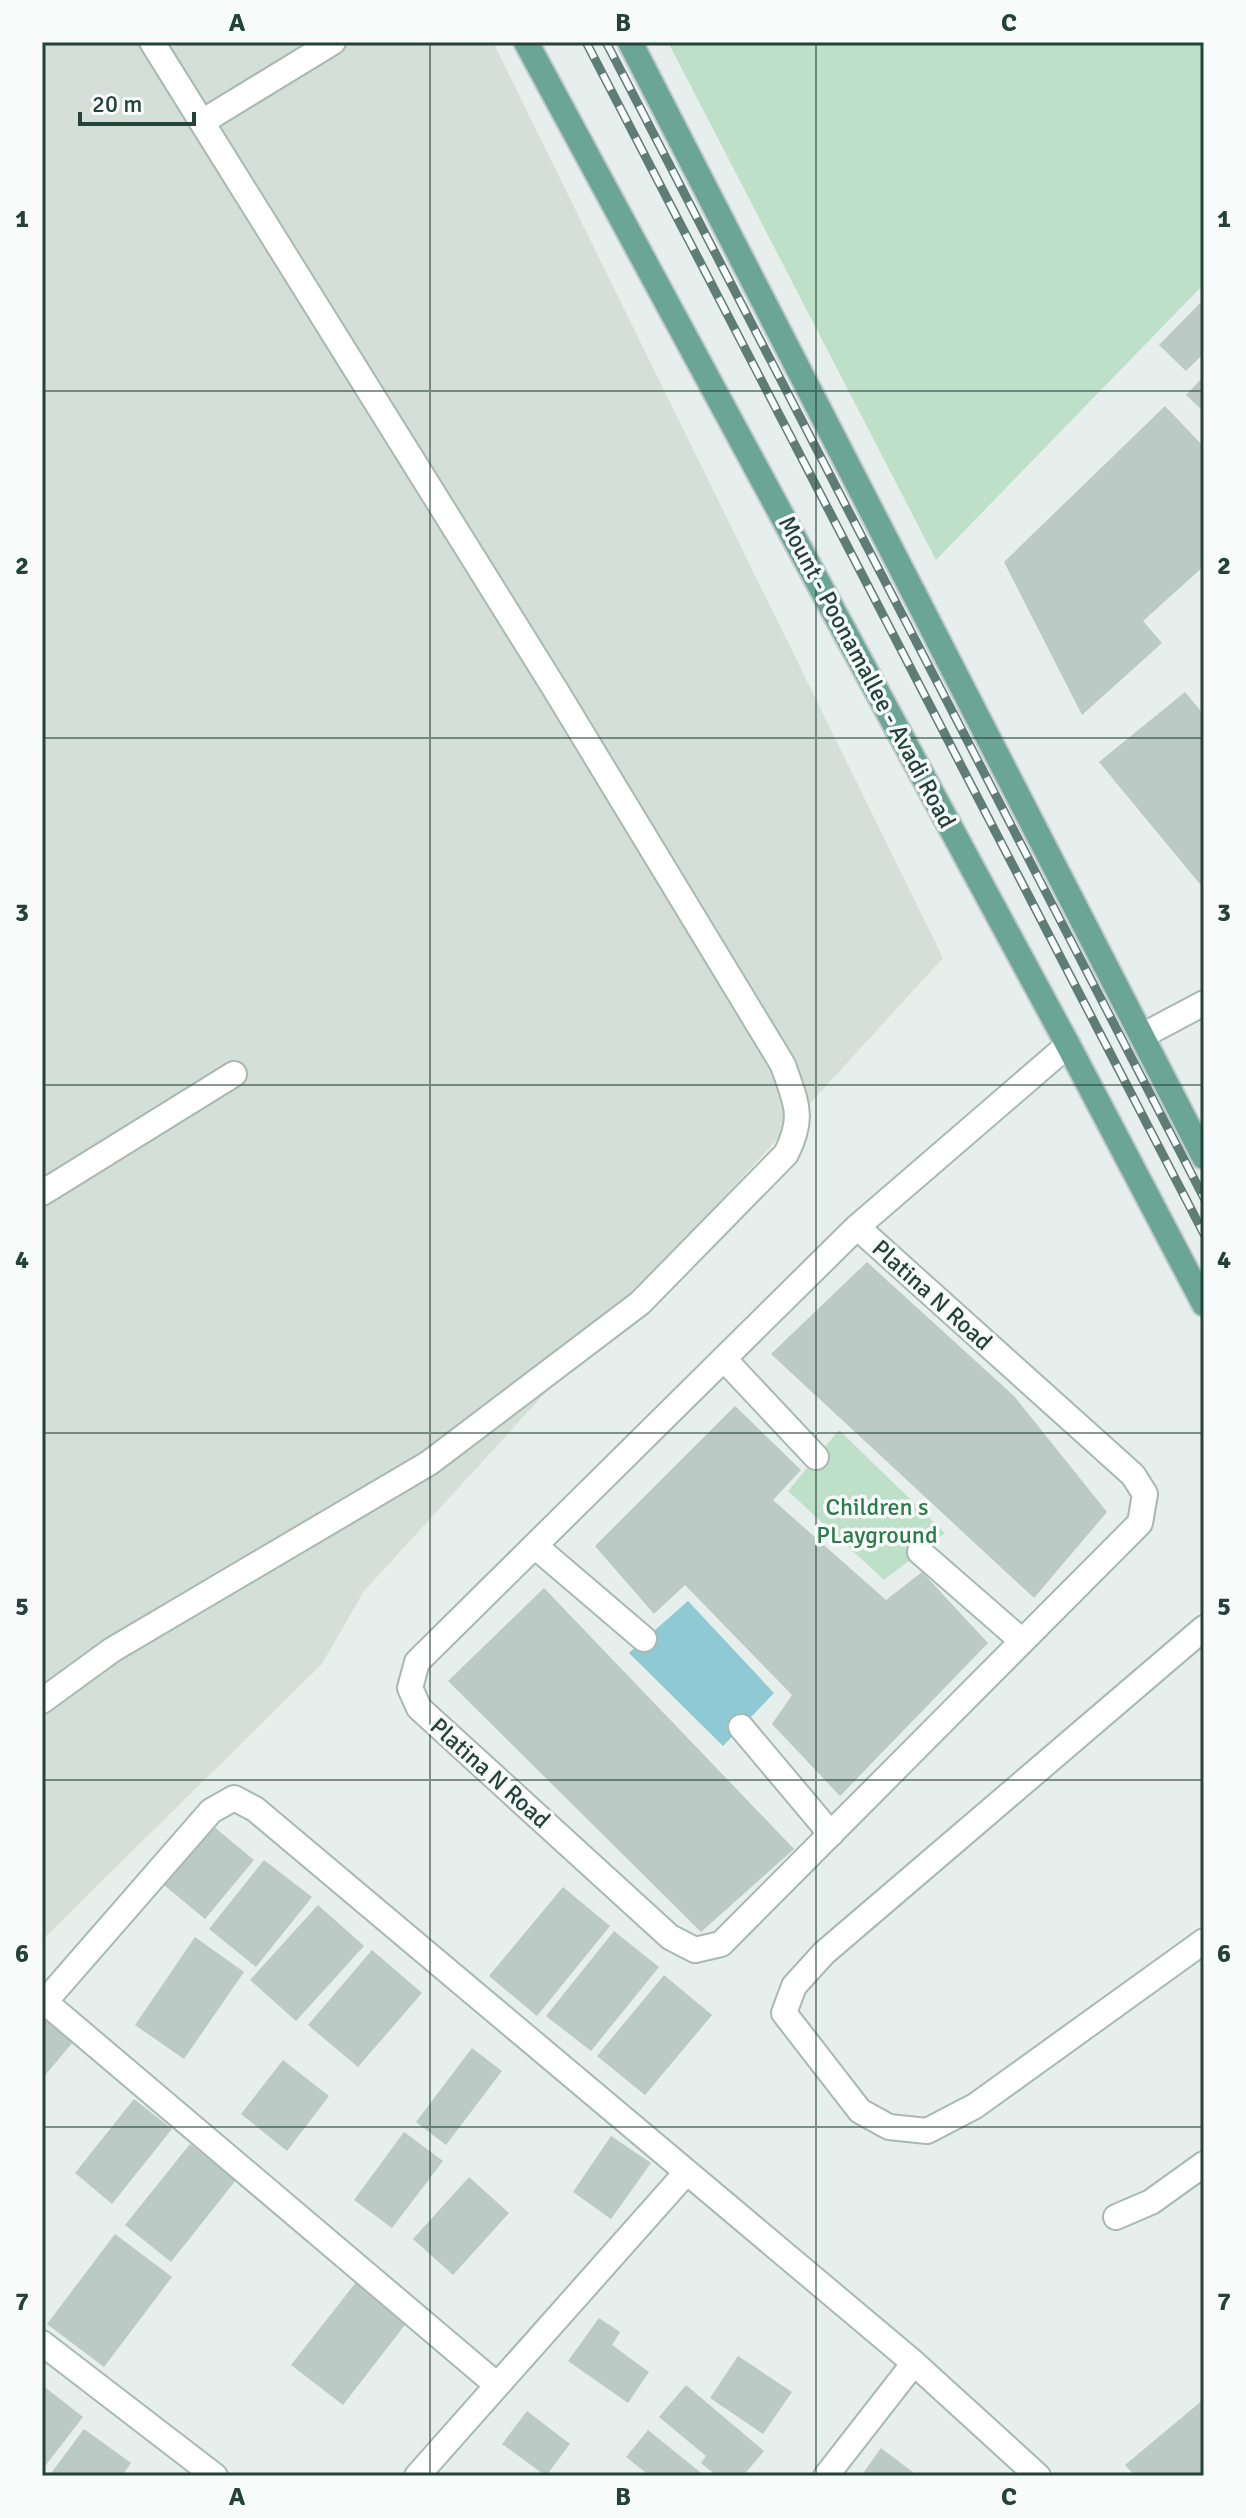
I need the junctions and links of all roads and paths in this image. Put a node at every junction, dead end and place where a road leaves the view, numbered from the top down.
1 (152, 42) edge
2 (333, 42) edge
3 (526, 42) edge
4 (630, 42) edge
5 (202, 122) junction
6 (1204, 1003) edge
7 (1142, 1036) junction
8 (1068, 1045) junction
9 (234, 1074) dead end
10 (1204, 1157) edge
11 (42, 1193) edge
12 (857, 1227) junction
13 (1204, 1304) edge
14 (724, 1359) junction
15 (816, 1457) dead end
16 (535, 1546) junction
17 (920, 1552) dead end
18 (1204, 1628) edge
19 (644, 1639) dead end
20 (1022, 1641) junction
21 (42, 1701) edge
22 (741, 1727) dead end
23 (831, 1834) junction
24 (1204, 1941) edge
25 (44, 2004) edge
26 (1204, 2164) edge
27 (685, 2174) junction
28 (1116, 2217) dead end
29 (42, 2343) edge
30 (914, 2363) junction
31 (497, 2385) junction
32 (215, 2476) edge
33 (417, 2476) edge
34 (826, 2476) edge
35 (1038, 2476) edge

1 - 5 street
2 - 5 street
3 - 8 main road, Mount - Poonamallee - Avadi Road
4 - 7 main road
5 - 21 street
6 - 7 street
7 - 10 main road
8 - 12 street
8 - 13 main road, Mount - Poonamallee - Avadi Road
9 - 11 street
12 - 14 street, Platina N Road
12 - 20 street, Platina N Road
14 - 15 street
14 - 16 street, Platina N Road
16 - 19 street
16 - 23 street, Platina N Road
17 - 20 street
18 - 24 street
20 - 23 street, Platina N Road
22 - 23 street
25 - 27 street
25 - 31 street
26 - 28 street
27 - 30 street
27 - 31 street
29 - 32 street
30 - 34 street
30 - 35 street
31 - 33 street

